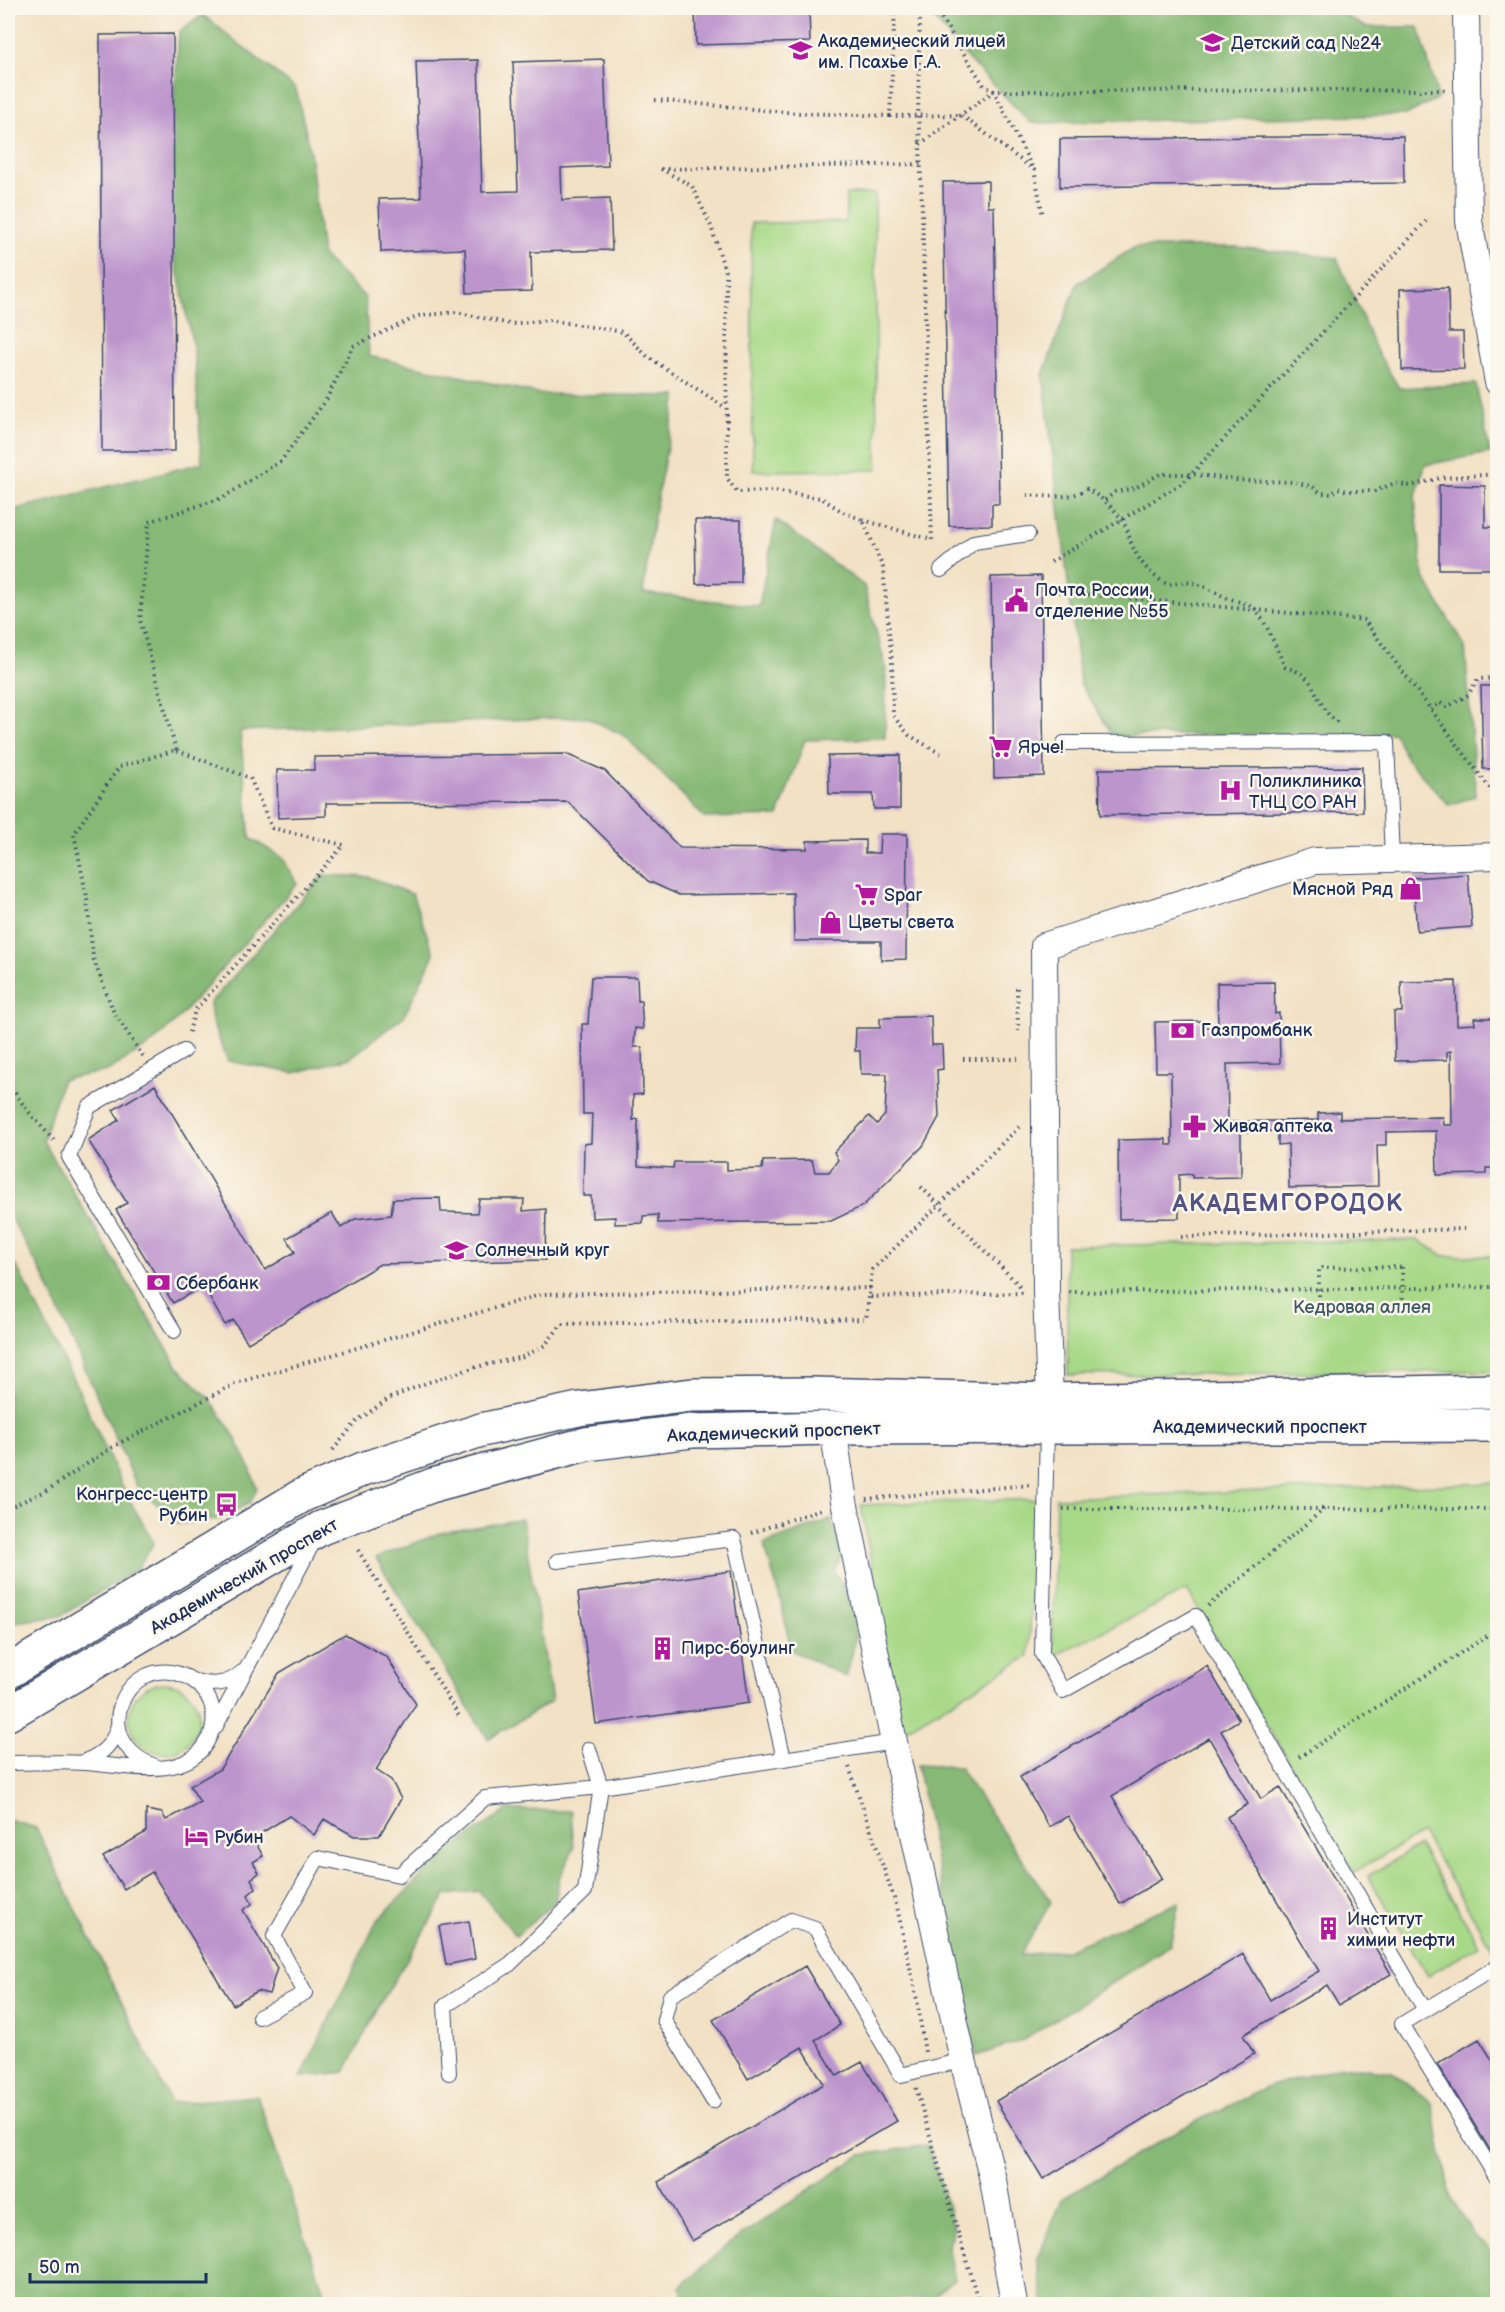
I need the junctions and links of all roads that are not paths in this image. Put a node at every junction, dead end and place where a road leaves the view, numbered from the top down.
1 (1466, 8) edge
2 (1497, 382) edge
3 (1028, 534) dead end
4 (941, 570) dead end
5 (1064, 743) dead end
6 (1497, 856) edge
7 (1392, 858) junction
8 (184, 1051) road end
9 (174, 1331) dead end
10 (1497, 1390) edge
11 (1048, 1414) junction
12 (1497, 1425) edge
13 (833, 1428) junction
14 (303, 1495) junction
15 (321, 1528) junction
16 (556, 1561) dead end
17 (245, 1670) junction
18 (8, 1672) edge
19 (195, 1682) junction
20 (8, 1714) edge
21 (118, 1725) junction
22 (211, 1736) junction
23 (894, 1742) junction
24 (589, 1749) dead end
25 (784, 1759) junction
26 (82, 1762) junction
27 (8, 1763) edge
28 (158, 1767) junction
29 (601, 1787) junction
30 (1497, 1966) edge
31 (1425, 2010) junction
32 (259, 2017) dead end
33 (963, 2060) junction
34 (449, 2073) dead end
35 (713, 2102) dead end
36 (1497, 2180) edge
37 (1014, 2304) edge

1 - 2 street
3 - 4 lane
5 - 7 lane
6 - 7 street
7 - 11 street
8 - 9 lane
10 - 11 main road, Академический проспект
11 - 12 main road, Академический проспект
11 - 13 main road, Академический проспект
11 - 14 main road, Академический проспект
11 - 31 lane
13 - 15 main road, Академический проспект
13 - 23 street
14 - 15 main road
14 - 18 main road, Академический проспект
15 - 17 lane
15 - 20 main road, Академический проспект
16 - 25 lane
17 - 19 lane
17 - 22 lane
19 - 21 lane
19 - 22 lane
21 - 26 lane
21 - 28 lane
22 - 28 lane
23 - 25 lane
23 - 33 street
24 - 29 lane
25 - 29 lane
26 - 27 lane
26 - 28 lane
29 - 32 lane
29 - 34 lane
30 - 31 lane
31 - 36 lane
33 - 35 lane
33 - 37 street

